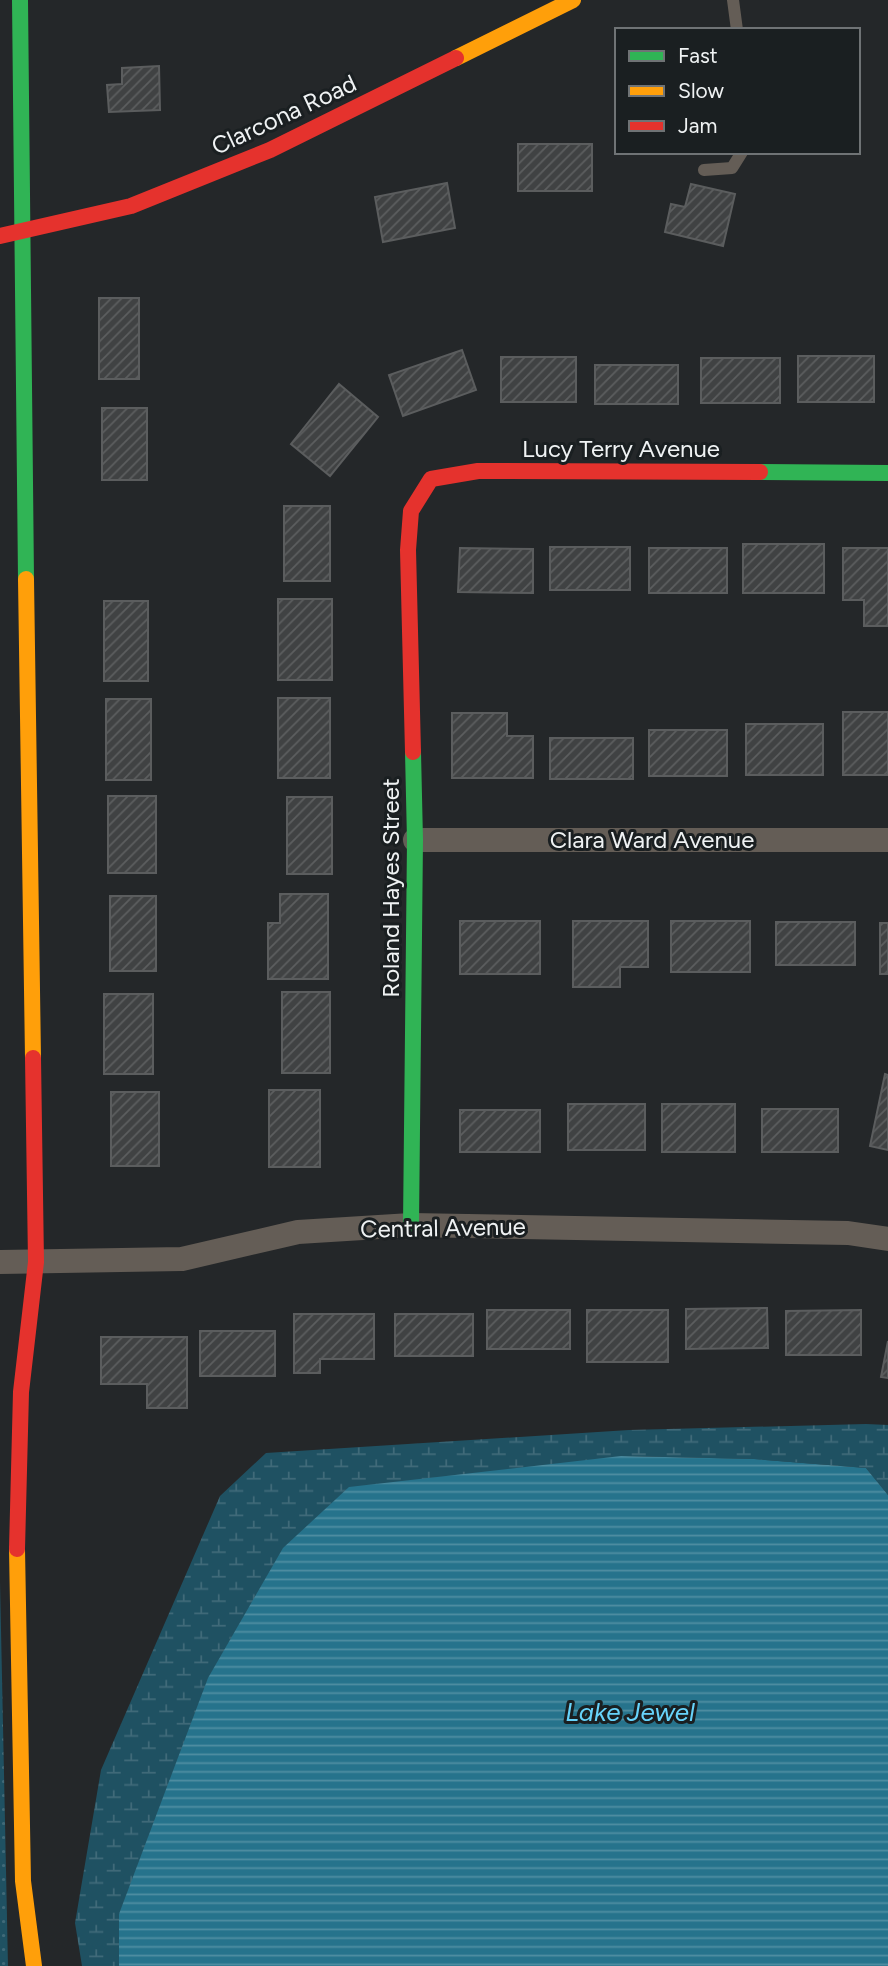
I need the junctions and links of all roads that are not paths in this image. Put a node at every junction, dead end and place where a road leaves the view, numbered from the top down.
1 (20, 0) edge
2 (573, 0) edge
3 (733, 0) edge
4 (737, 28) edge
5 (741, 154) edge
6 (704, 170) dead end
7 (21, 231) junction
8 (0, 236) edge
9 (888, 474) edge
10 (408, 551) joint
11 (415, 841) junction
12 (888, 841) edge
13 (411, 1225) junction
14 (888, 1240) edge
15 (0, 1262) edge
16 (36, 1262) junction
17 (34, 1966) edge

1 - 7 street
2 - 7 street, Clarcona Road
3 - 4 lane
5 - 6 lane
7 - 8 street, Clarcona Road
7 - 16 street
9 - 10 street, Lucy Terry Avenue
10 - 11 street, Roland Hayes Street
11 - 12 street, Clara Ward Avenue
11 - 13 street, Roland Hayes Street
13 - 14 street, Central Avenue
13 - 16 street, Central Avenue
15 - 16 street, Central Avenue
16 - 17 street

